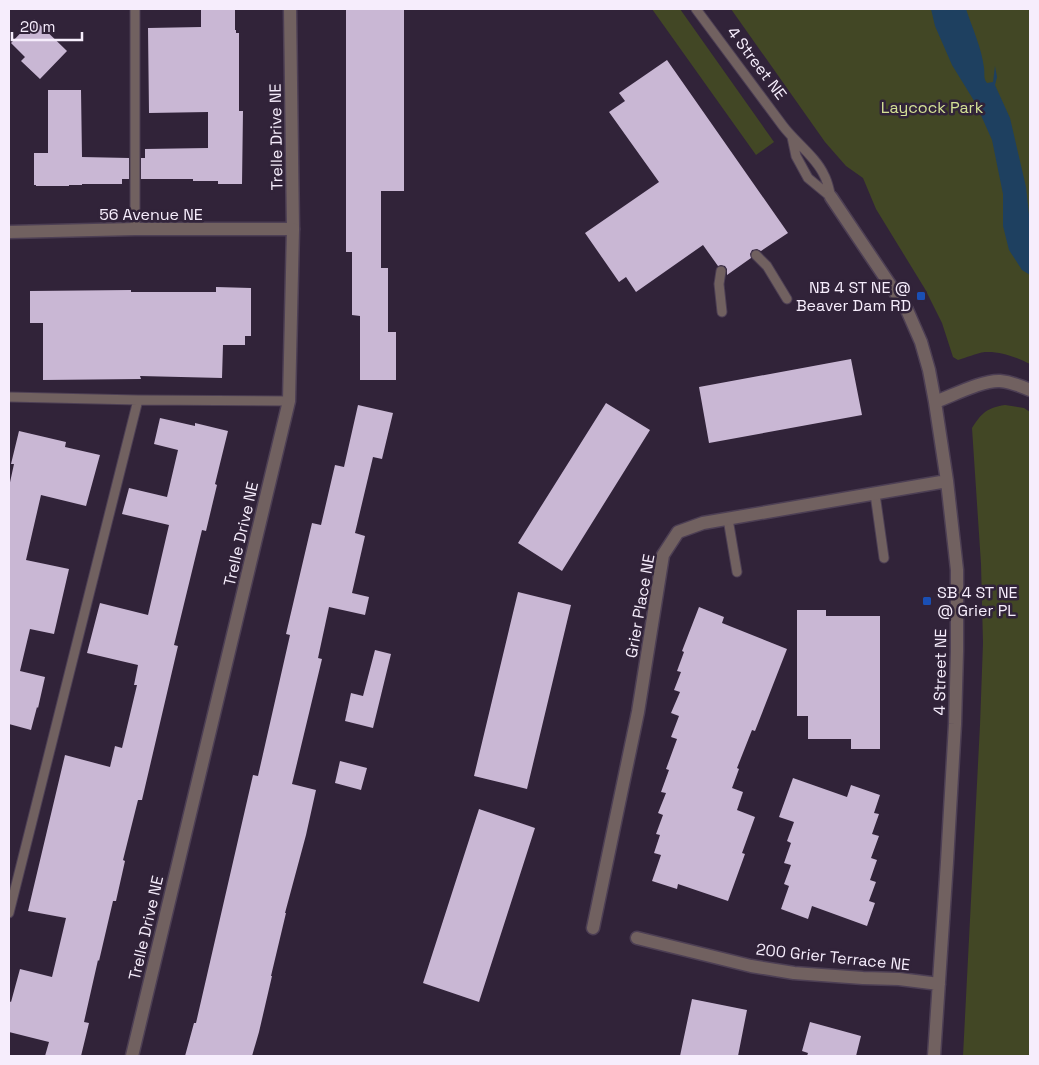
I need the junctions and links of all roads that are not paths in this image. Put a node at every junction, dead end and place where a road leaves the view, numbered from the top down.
1 (136, 9) edge
2 (290, 9) edge
3 (696, 9) edge
4 (792, 137) junction
5 (831, 197) junction
6 (135, 229) junction
7 (293, 230) junction
8 (9, 232) edge
9 (756, 255) dead end
10 (721, 271) dead end
11 (787, 299) dead end
12 (722, 312) dead end
13 (1030, 390) edge
14 (9, 397) edge
15 (138, 400) junction
16 (289, 401) junction
17 (935, 402) junction
18 (947, 481) junction
19 (875, 494) junction
20 (728, 519) junction
21 (884, 558) dead end
22 (737, 572) dead end
23 (9, 913) edge
24 (593, 928) dead end
25 (637, 938) dead end
26 (939, 984) junction
27 (132, 1056) edge
28 (934, 1056) edge

1 - 6 lane
2 - 7 street, Trelle Drive NE
3 - 4 lane, 4 Street NE
4 - 5 lane, 4 Street NE
4 - 5 lane, 4 Street NE
5 - 17 street, 4 Street NE
6 - 7 street, 56 Avenue NE
6 - 8 street, 56 Avenue NE
7 - 16 street, Trelle Drive NE
9 - 11 lane
10 - 12 lane
13 - 17 street
14 - 15 lane
15 - 16 lane
15 - 23 lane
16 - 27 street, Trelle Drive NE
17 - 18 street, 4 Street NE
18 - 19 street, Grier Place NE
18 - 26 street, 4 Street NE
19 - 20 street, Grier Place NE
19 - 21 lane
20 - 22 lane
20 - 24 street, Grier Place NE
25 - 26 street, 200 Grier Terrace NE
26 - 28 street, 4 Street NE

